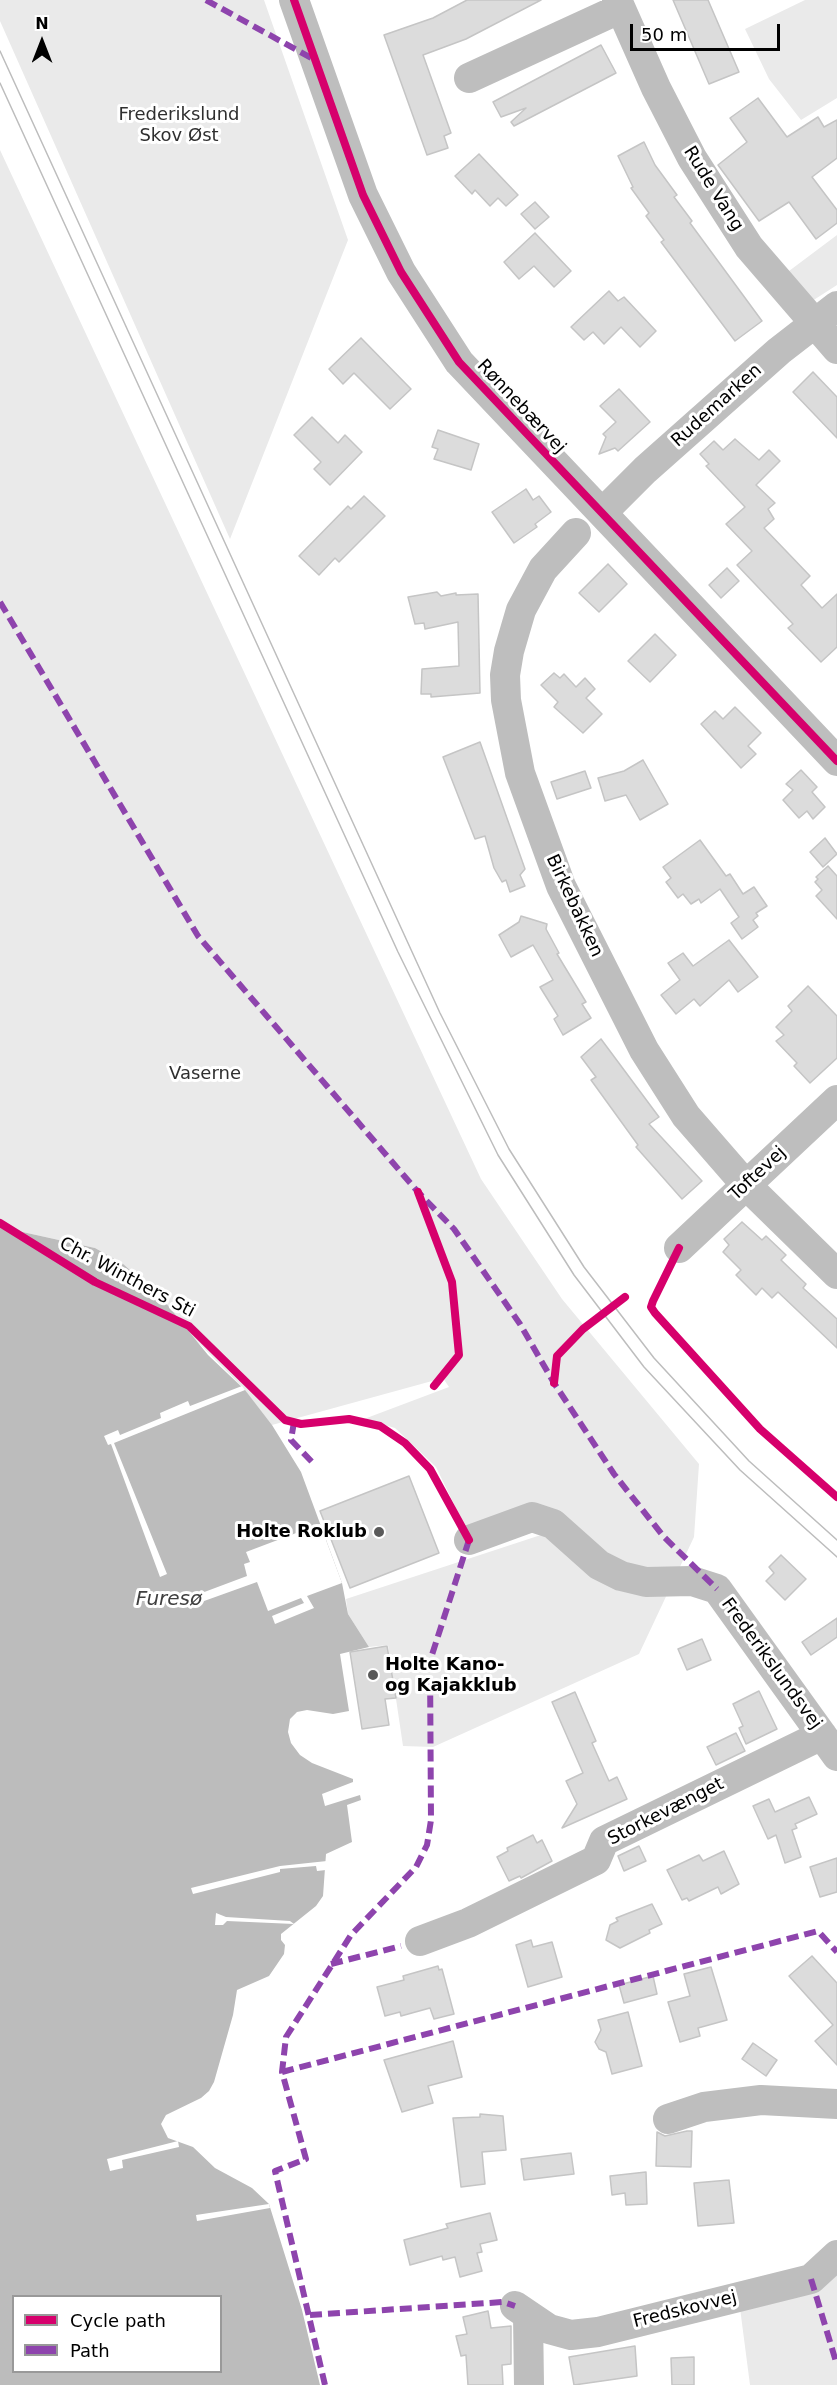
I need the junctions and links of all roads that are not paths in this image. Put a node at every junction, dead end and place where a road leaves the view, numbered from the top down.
1 (294, 0) edge
2 (618, 4) edge
3 (469, 78) dead end
4 (837, 306) edge
5 (812, 323) junction
6 (837, 349) edge
7 (602, 513) junction
8 (576, 533) dead end
9 (837, 761) edge
10 (837, 1100) edge
11 (746, 1185) junction
12 (680, 1248) dead end
13 (837, 1274) edge
14 (469, 1540) dead end
15 (830, 1746) edge
16 (420, 1941) dead end
17 (837, 2104) edge
18 (668, 2119) dead end
19 (837, 2255) edge
20 (529, 2385) edge

1 - 7 street, Rønnebærvej
2 - 3 street, Rude Vang
2 - 5 street, Rude Vang
4 - 5 street, Rudemarken
5 - 6 street, Rude Vang
5 - 7 street, Rudemarken
7 - 9 street, Rønnebærvej
8 - 11 street, Birkebakken
10 - 11 street, Toftevej
11 - 12 street, Toftevej
11 - 13 street, Birkebakken
14 - 15 street, Frederikslundsvej
15 - 16 street, Storkevænget
17 - 18 street
19 - 20 street, Fredskovvej

